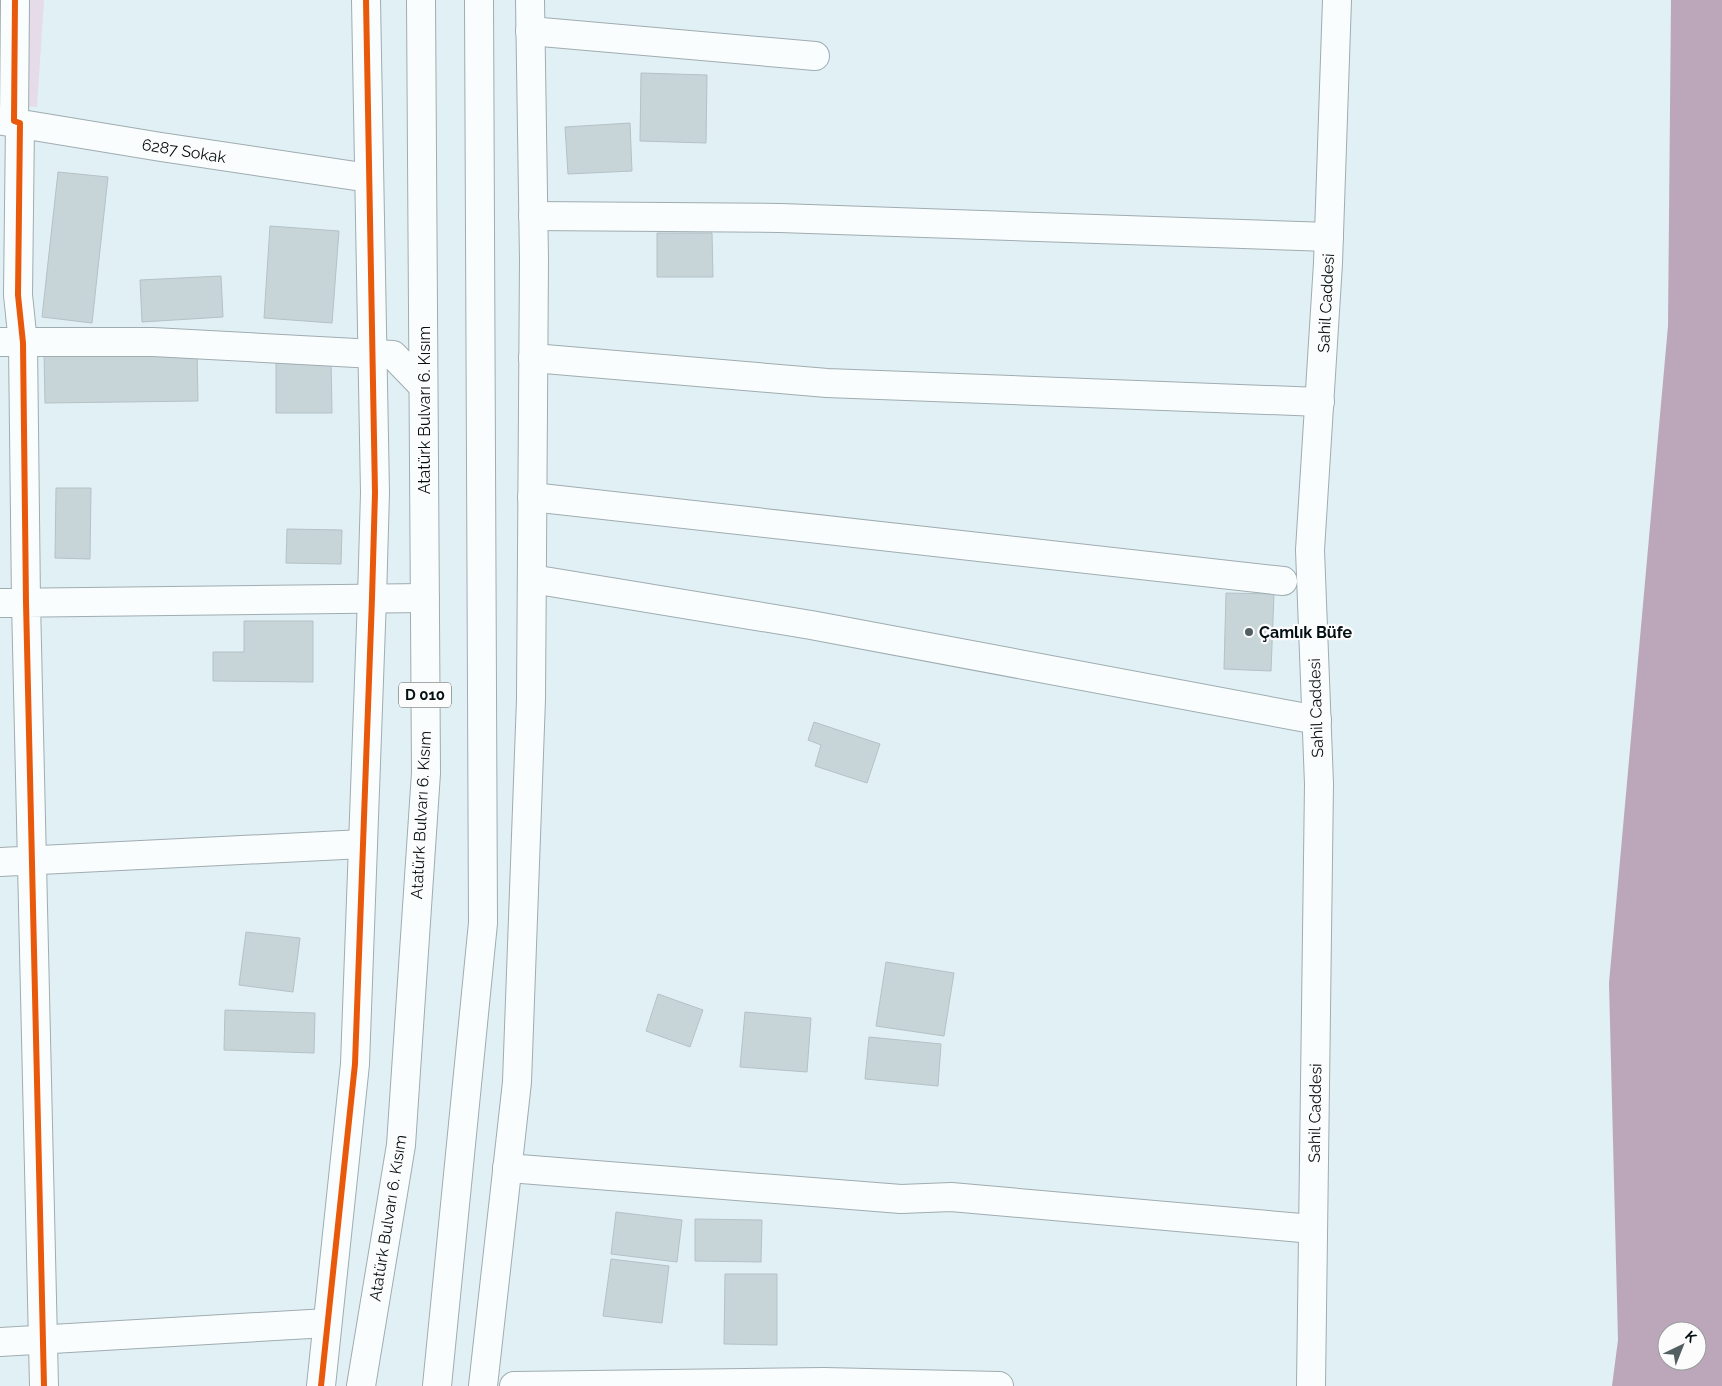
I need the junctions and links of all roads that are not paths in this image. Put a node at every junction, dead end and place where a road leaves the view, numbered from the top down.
1 (15, 0) edge
2 (366, 0) edge
3 (421, 0) edge
4 (479, 0) edge
5 (530, 0) edge
6 (1336, 0) edge
7 (530, 31) junction
8 (815, 56) dead end
9 (10, 122) edge
10 (369, 178) junction
11 (534, 216) junction
12 (1329, 237) junction
13 (12, 342) edge
14 (372, 354) junction
15 (534, 358) junction
16 (423, 386) junction
17 (1320, 402) junction
18 (532, 497) junction
19 (532, 579) junction
20 (1283, 581) dead end
21 (372, 598) junction
22 (425, 598) junction
23 (13, 602) edge
24 (1317, 720) junction
25 (363, 844) junction
26 (32, 861) junction
27 (0, 862) edge
28 (507, 1168) junction
29 (1313, 1229) junction
30 (327, 1323) junction
31 (42, 1338) junction
32 (0, 1342) edge
33 (44, 1386) edge
34 (320, 1386) edge
35 (361, 1386) edge
36 (437, 1386) edge
37 (484, 1386) edge
38 (514, 1386) edge
39 (999, 1386) edge
40 (1311, 1386) edge

1 - 9 main road
2 - 10 main road
3 - 16 main road, Atatürk Bulvarı 6. Kısım / D 010
4 - 36 main road
5 - 7 main road
6 - 12 main road, Sahil Caddesi
7 - 8 main road
7 - 11 main road
9 - 10 main road, 6287 Sokak
9 - 13 main road
10 - 14 main road
11 - 12 main road
11 - 15 main road
12 - 17 main road, Sahil Caddesi
13 - 14 main road
13 - 23 main road
14 - 16 main road
14 - 21 main road
15 - 17 main road
15 - 18 main road
16 - 22 main road, Atatürk Bulvarı 6. Kısım / D 010
17 - 24 main road, Sahil Caddesi
18 - 19 main road
18 - 20 main road
19 - 24 main road
19 - 28 main road
21 - 22 main road
21 - 23 main road
21 - 25 main road
22 - 35 main road, Atatürk Bulvarı 6. Kısım / D 010
23 - 26 main road
24 - 29 main road, Sahil Caddesi
25 - 26 main road
25 - 30 main road
26 - 27 main road
26 - 31 main road
28 - 29 main road
28 - 37 main road
29 - 40 main road, Sahil Caddesi
30 - 31 main road
30 - 34 main road
31 - 32 main road
31 - 33 main road
38 - 39 main road

